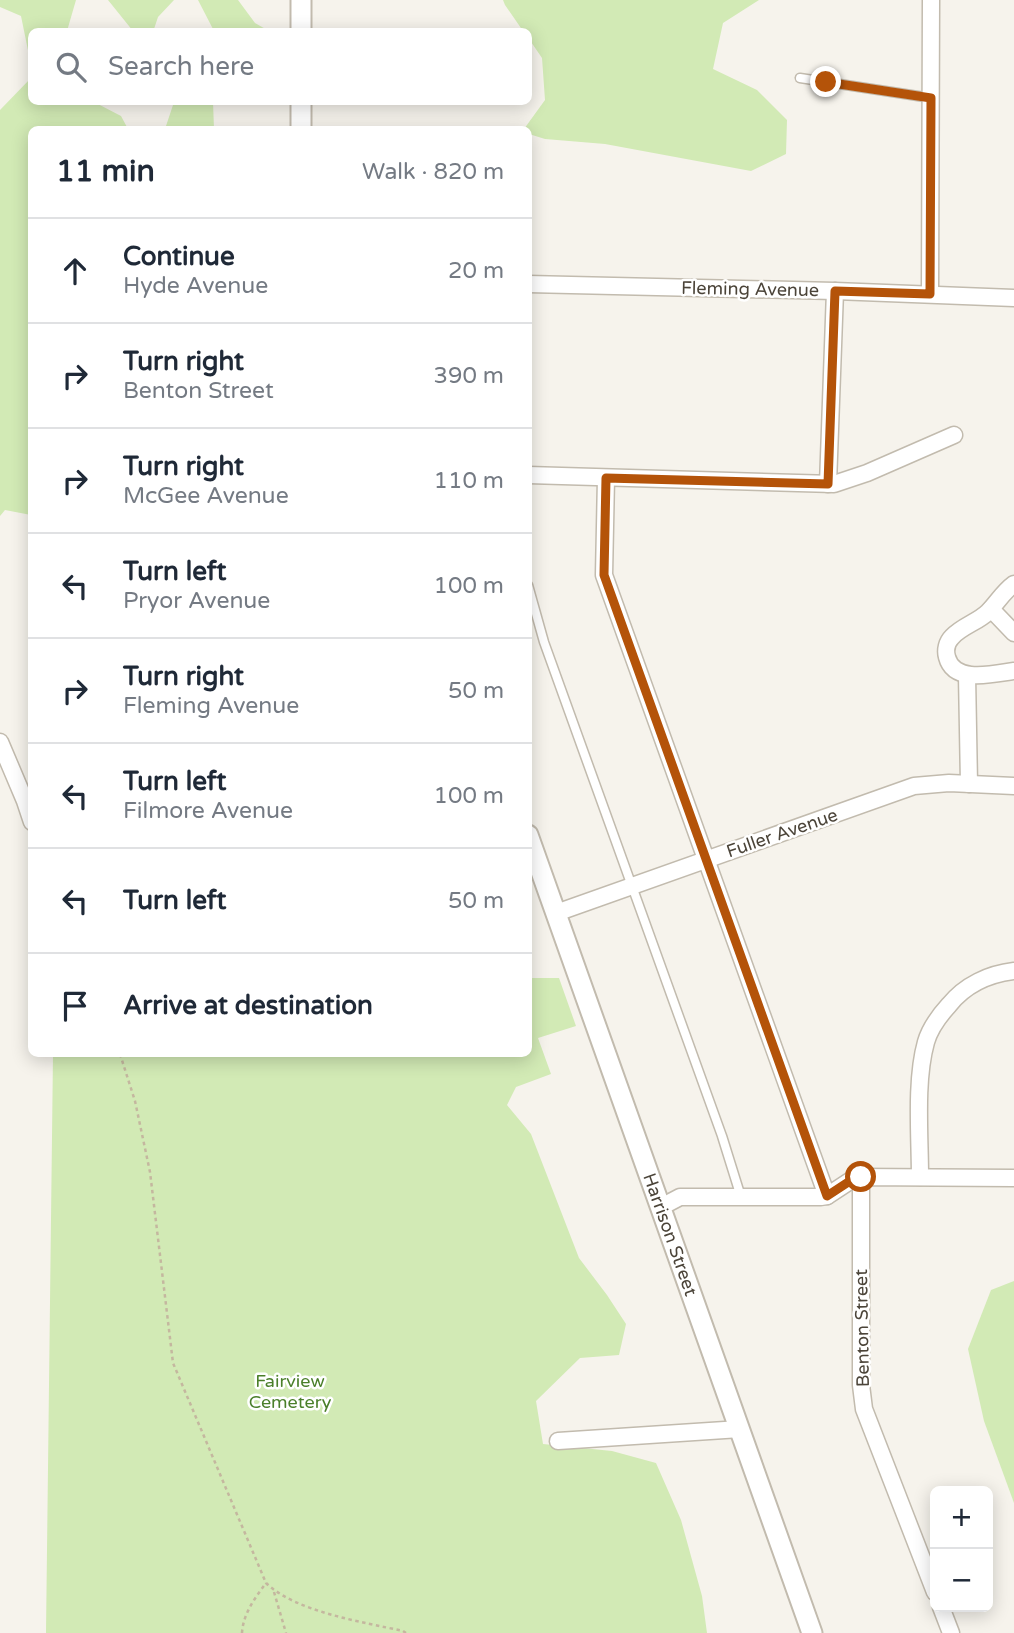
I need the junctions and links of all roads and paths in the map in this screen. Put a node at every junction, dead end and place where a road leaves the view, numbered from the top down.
1 (301, 0) edge
2 (931, 0) edge
3 (301, 28) edge
4 (800, 78) dead end
5 (931, 98) junction
6 (301, 105) edge
7 (301, 126) edge
8 (532, 285) edge
9 (835, 291) junction
10 (930, 294) junction
11 (1014, 298) edge
12 (954, 435) dead end
13 (532, 475) edge
14 (606, 478) junction
15 (828, 484) junction
16 (1014, 584) edge
17 (532, 599) edge
18 (991, 609) junction
19 (1014, 633) edge
20 (1014, 671) edge
21 (967, 675) junction
22 (0, 742) edge
23 (969, 784) junction
24 (1014, 786) edge
25 (28, 810) edge
26 (532, 846) edge
27 (706, 860) junction
28 (632, 886) junction
29 (556, 913) junction
30 (1014, 971) edge
31 (121, 1057) edge
32 (861, 1177) junction
33 (920, 1177) junction
34 (1014, 1178) edge
35 (827, 1196) junction
36 (741, 1197) junction
37 (661, 1207) junction
38 (740, 1429) junction
39 (558, 1441) dead end
40 (930, 1579) edge
41 (266, 1583) junction
42 (274, 1591) junction
43 (943, 1612) edge
44 (242, 1633) edge
45 (286, 1633) edge
46 (406, 1633) edge
47 (812, 1633) edge
48 (951, 1633) edge

1 - 3 street
2 - 5 street
4 - 5 lane
5 - 10 street
6 - 7 street
8 - 9 street, Fleming Avenue
9 - 10 street, Fleming Avenue
9 - 15 street
10 - 11 street, Fleming Avenue
12 - 15 street
13 - 14 street
14 - 15 street
14 - 27 street
16 - 18 street
17 - 28 lane
18 - 19 street
18 - 21 street
20 - 21 street
21 - 23 street
22 - 25 street
23 - 24 street, Fuller Avenue
23 - 27 street, Fuller Avenue
26 - 29 street, Harrison Street
27 - 28 street, Fuller Avenue
27 - 35 street
28 - 29 street, Fuller Avenue
28 - 36 lane
29 - 37 street, Harrison Street
30 - 33 street
31 - 41 path
32 - 33 street
32 - 35 street
32 - 40 street, Benton Street
33 - 34 street
35 - 36 street
36 - 37 street
37 - 38 street, Harrison Street
38 - 39 street
38 - 47 street, Harrison Street
41 - 42 path
41 - 44 path
42 - 45 path
42 - 46 path
43 - 48 street

